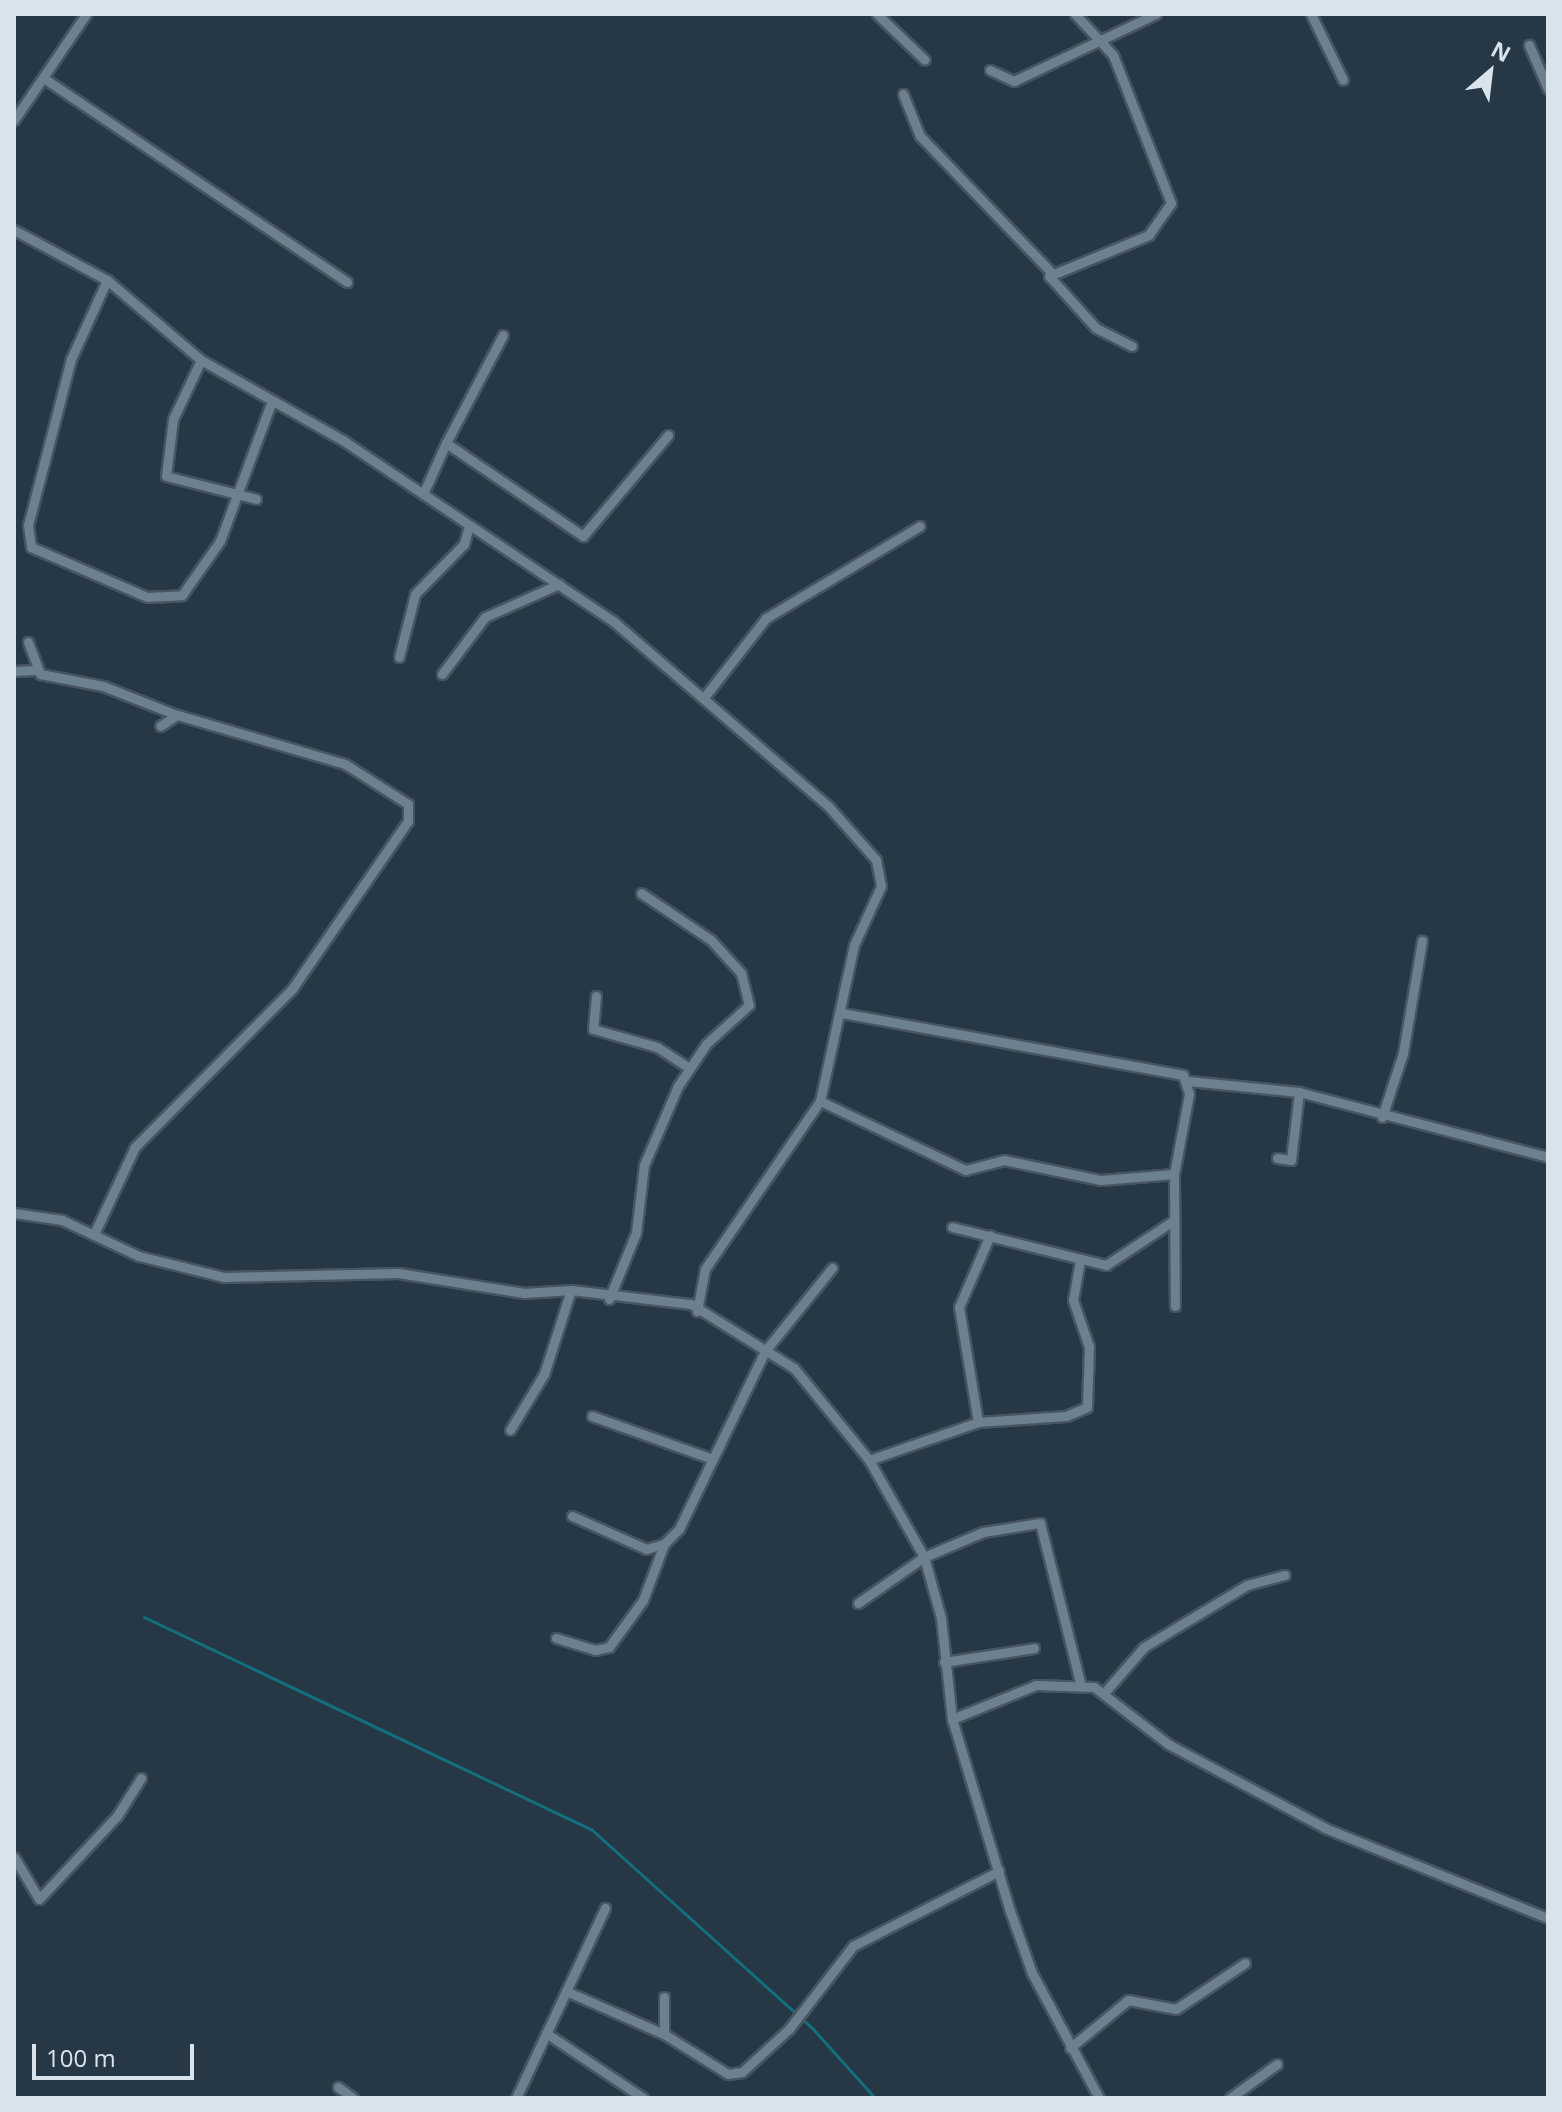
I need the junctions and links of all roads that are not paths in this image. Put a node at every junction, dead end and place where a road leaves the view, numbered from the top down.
1 (86, 14) edge
2 (877, 14) edge
3 (1075, 14) edge
4 (1156, 14) edge
5 (1311, 14) edge
6 (1100, 43) junction
7 (1529, 45) dead end
8 (925, 60) dead end
9 (990, 70) dead end
10 (45, 79) junction
11 (1343, 80) dead end
12 (1548, 89) edge
13 (903, 94) dead end
14 (14, 120) edge
15 (14, 230) edge
16 (1051, 272) junction
17 (107, 280) junction
18 (347, 282) dead end
19 (503, 335) dead end
20 (1132, 346) dead end
21 (201, 360) junction
22 (270, 406) junction
23 (668, 435) dead end
24 (446, 443) junction
25 (233, 491) junction
26 (423, 494) junction
27 (256, 499) dead end
28 (920, 526) dead end
29 (468, 529) junction
30 (559, 584) junction
31 (28, 642) dead end
32 (399, 657) dead end
33 (35, 670) junction
34 (14, 671) edge
35 (442, 674) dead end
36 (706, 695) junction
37 (177, 715) junction
38 (160, 726) dead end
39 (641, 893) dead end
40 (1422, 941) dead end
41 (596, 996) dead end
42 (842, 1013) junction
43 (688, 1067) junction
44 (1189, 1081) junction
45 (1299, 1092) junction
46 (820, 1101) junction
47 (1382, 1117) junction
48 (1548, 1157) edge
49 (1277, 1158) dead end
50 (1174, 1174) junction
51 (14, 1213) edge
52 (1173, 1221) junction
53 (952, 1227) dead end
54 (94, 1234) junction
55 (990, 1235) junction
56 (1080, 1262) junction
57 (832, 1268) dead end
58 (571, 1290) junction
59 (609, 1299) junction
60 (1175, 1306) dead end
61 (697, 1311) junction
62 (765, 1351) junction
63 (592, 1416) dead end
64 (978, 1422) junction
65 (510, 1430) dead end
66 (713, 1459) junction
67 (869, 1460) junction
68 (572, 1516) dead end
69 (664, 1544) junction
70 (924, 1557) junction
71 (1285, 1575) dead end
72 (858, 1603) dead end
73 (556, 1638) dead end
74 (1034, 1648) dead end
75 (944, 1662) junction
76 (1081, 1686) junction
77 (1104, 1693) junction
78 (952, 1719) junction
79 (141, 1778) dead end
80 (14, 1857) edge
81 (999, 1871) junction
82 (605, 1908) dead end
83 (1548, 1918) edge
84 (1245, 1963) dead end
85 (566, 1991) junction
86 (664, 1997) dead end
87 (546, 2033) junction
88 (664, 2034) junction
89 (1070, 2048) junction
90 (1277, 2064) dead end
91 (338, 2087) dead end
92 (353, 2098) edge
93 (516, 2098) edge
94 (643, 2098) edge
95 (1099, 2098) edge
96 (1230, 2098) edge

1 - 10 street
2 - 8 street
3 - 6 street
4 - 6 street
5 - 11 street
6 - 9 street
6 - 16 street
7 - 12 street
10 - 14 street
10 - 18 street
13 - 16 street
15 - 17 street
16 - 20 street
17 - 21 street
17 - 25 street
19 - 24 street
21 - 22 street
21 - 25 street
22 - 25 street
22 - 26 street
23 - 24 street
24 - 26 street
25 - 27 street
26 - 29 street
28 - 36 street
29 - 30 street
29 - 32 street
30 - 35 street
30 - 36 street
31 - 33 street
33 - 34 street
33 - 37 street
36 - 42 street
37 - 38 street
37 - 54 street
39 - 43 street
40 - 47 street
41 - 43 street
42 - 44 street
42 - 46 street
43 - 59 street
44 - 45 street
44 - 50 street
45 - 47 street
45 - 49 street
46 - 50 street
46 - 61 street
47 - 48 street
50 - 52 street
51 - 54 street
52 - 56 street
52 - 60 street
53 - 55 street
54 - 58 street
55 - 56 street
55 - 64 street
56 - 64 street
57 - 62 street
58 - 59 street
58 - 65 street
59 - 61 street
61 - 62 street
62 - 66 street
62 - 67 street
63 - 66 street
64 - 67 street
66 - 69 street
67 - 70 street
68 - 69 street
69 - 73 street
70 - 72 street
70 - 75 street
70 - 76 street
71 - 77 street
74 - 75 street
75 - 78 street
76 - 77 street
76 - 78 street
77 - 83 street
78 - 81 street
79 - 80 street
81 - 88 street
81 - 89 street
82 - 85 street
84 - 89 street
85 - 87 street
85 - 88 street
86 - 88 street
87 - 93 street
87 - 94 street
89 - 95 street
90 - 96 street
91 - 92 street

